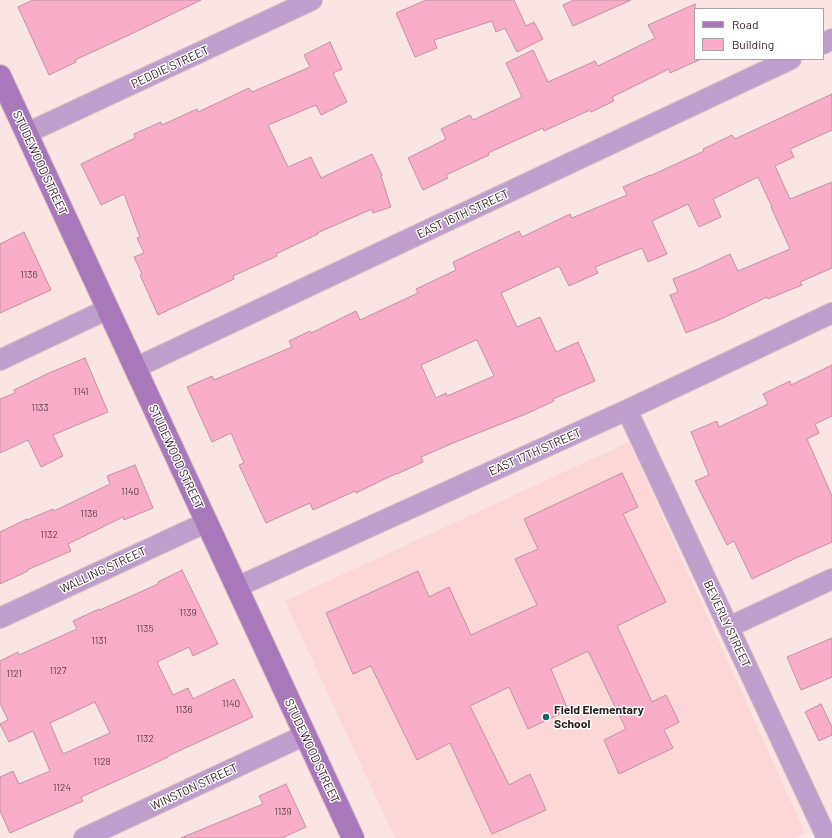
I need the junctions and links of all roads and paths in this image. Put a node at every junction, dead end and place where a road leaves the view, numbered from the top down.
1 (312, 0) edge
2 (789, 60) edge
3 (0, 76) edge
4 (5, 98) edge
5 (27, 134) junction
6 (108, 309) junction
7 (832, 313) edge
8 (0, 360) edge
9 (135, 368) junction
10 (627, 410) junction
11 (207, 522) junction
12 (832, 579) edge
13 (237, 588) junction
14 (0, 618) edge
15 (729, 627) junction
16 (305, 735) junction
17 (84, 838) edge
18 (353, 838) edge
19 (827, 838) edge

1 - 5 street, PEDDIE STREET
2 - 9 street, EAST 16TH STREET
3 - 4 main road, STUDEWOOD STREET
4 - 5 main road, STUDEWOOD STREET
5 - 6 main road, STUDEWOOD STREET
6 - 8 street
6 - 9 main road, STUDEWOOD STREET
7 - 10 street, EAST 17TH STREET
9 - 11 main road, STUDEWOOD STREET
10 - 13 street, EAST 17TH STREET
10 - 15 street, BEVERLY STREET
11 - 13 main road, STUDEWOOD STREET
11 - 14 street, WALLING STREET
12 - 15 street
13 - 16 main road, STUDEWOOD STREET
15 - 19 street, BEVERLY STREET
16 - 17 street, WINSTON STREET
16 - 18 main road, STUDEWOOD STREET

